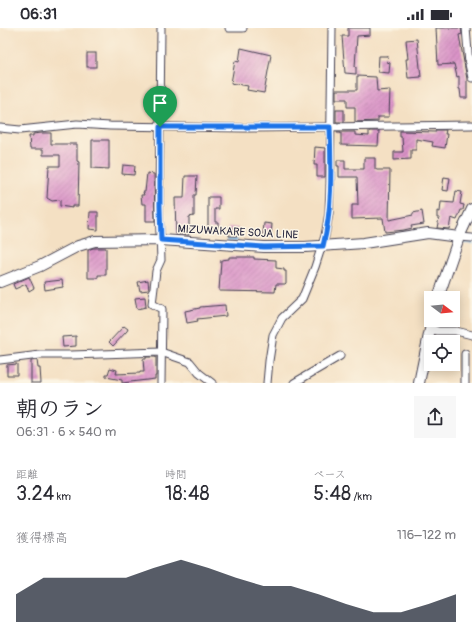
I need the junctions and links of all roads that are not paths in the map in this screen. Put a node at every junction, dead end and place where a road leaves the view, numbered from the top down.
1 (161, 28) edge
2 (228, 28) edge
3 (243, 28) edge
4 (332, 28) edge
5 (466, 28) edge
6 (472, 78) edge
7 (472, 125) edge
8 (160, 127) junction
9 (330, 127) junction
10 (0, 128) edge
11 (472, 209) edge
12 (459, 237) junction
13 (472, 238) edge
14 (161, 240) junction
15 (323, 246) junction
16 (0, 282) edge
17 (440, 291) edge
18 (431, 327) edge
19 (433, 327) edge
20 (472, 336) edge
21 (161, 352) junction
22 (465, 354) dead end
23 (340, 356) dead end
24 (0, 360) edge
25 (161, 383) edge
26 (212, 383) edge
27 (267, 383) edge
28 (294, 383) edge
29 (419, 383) edge
30 (465, 383) edge

1 - 8 street
2 - 3 street
4 - 9 street
5 - 6 street
7 - 9 street
8 - 9 street
8 - 10 street
8 - 14 street
9 - 15 street
11 - 12 main road
12 - 13 street
12 - 15 main road, MIZUWAKARE SOJA LINE
12 - 17 main road
14 - 15 main road, MIZUWAKARE SOJA LINE
14 - 16 main road, MIZUWAKARE SOJA LINE
14 - 21 street
15 - 27 street
18 - 29 main road
19 - 20 street
21 - 24 street
21 - 25 street
21 - 26 street
22 - 30 street
23 - 28 street

